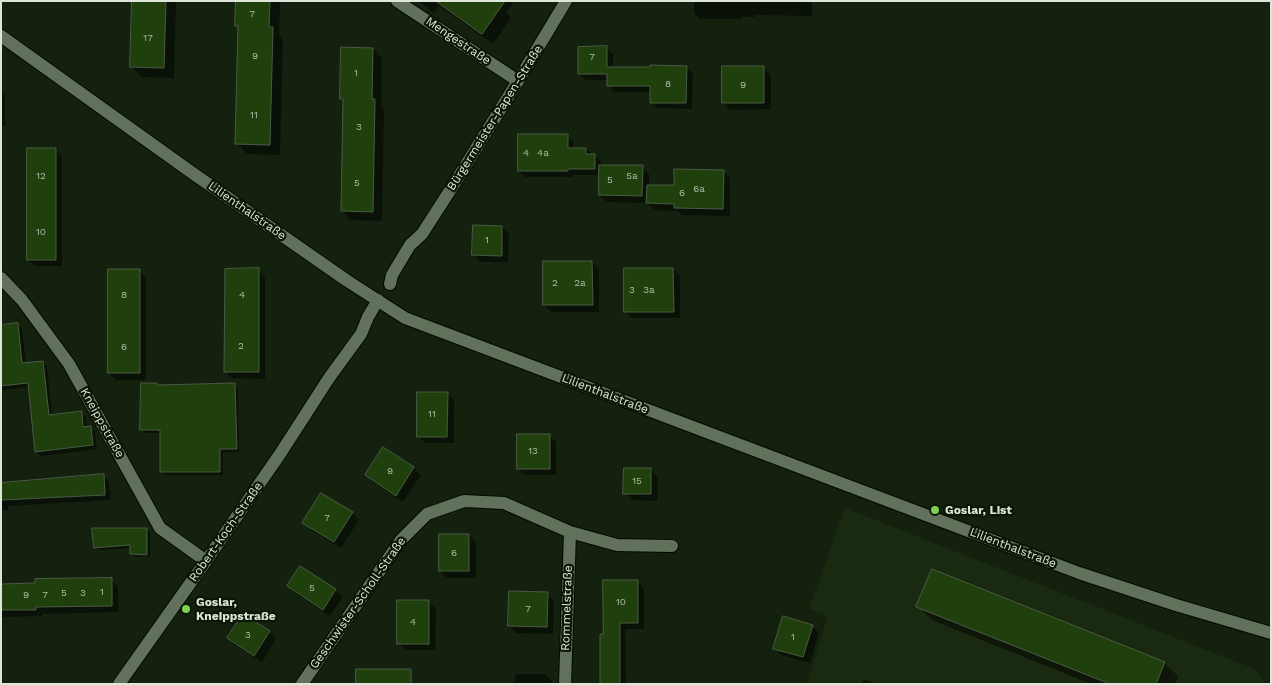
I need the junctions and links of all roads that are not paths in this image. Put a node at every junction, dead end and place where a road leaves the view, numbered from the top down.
1 (397, 1) edge
2 (566, 1) edge
3 (1, 36) edge
4 (518, 81) junction
5 (1, 278) edge
6 (378, 300) junction
7 (570, 532) junction
8 (672, 546) dead end
9 (206, 561) junction
10 (1271, 634) edge
11 (119, 684) edge
12 (302, 684) edge
13 (565, 684) edge

1 - 4 street, Mengestraße
2 - 4 street, Bürgermeister-Papen-Straße
3 - 6 street, Lilienthalstraße
4 - 6 street, Bürgermeister-Papen-Straße
5 - 9 street, Kneippstraße
6 - 9 street, Robert-Koch-Straße
6 - 10 street, Lilienthalstraße
7 - 8 street, Geschwister-Scholl-Straße
7 - 12 street, Geschwister-Scholl-Straße
7 - 13 street, Rommelstraße
9 - 11 street, Robert-Koch-Straße

